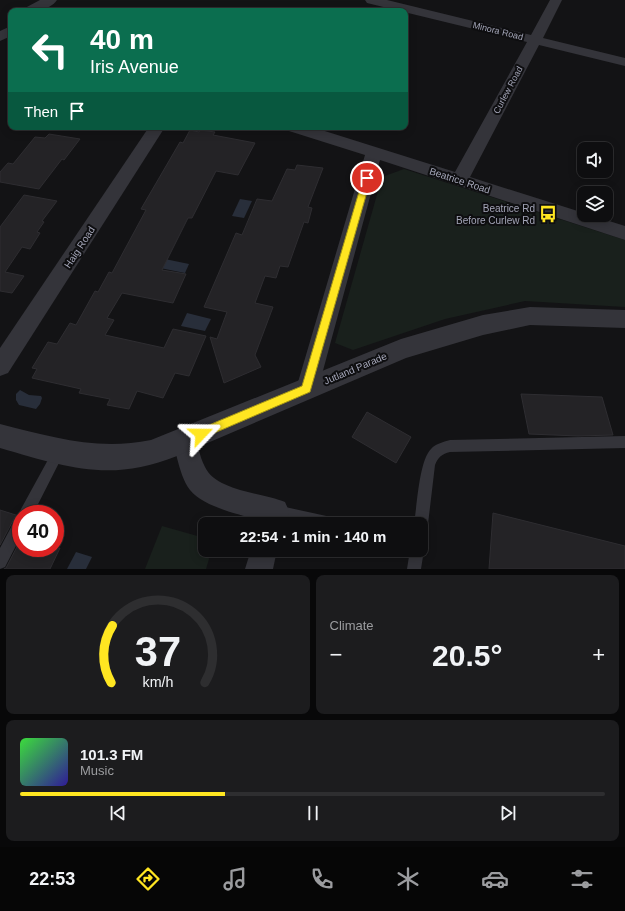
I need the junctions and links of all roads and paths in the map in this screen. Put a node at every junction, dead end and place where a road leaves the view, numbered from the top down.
1 (371, 0) edge
2 (556, 0) edge
3 (48, 1) edge
4 (35, 8) edge
5 (39, 8) edge
6 (404, 8) edge
7 (408, 9) edge
8 (535, 40) junction
9 (625, 62) edge
10 (155, 130) edge
11 (304, 130) edge
12 (374, 152) junction
13 (460, 180) junction
14 (625, 233) edge
15 (625, 319) edge
16 (0, 366) edge
17 (306, 389) junction
18 (0, 436) edge
19 (185, 440) junction
20 (625, 442) edge
21 (59, 451) junction
22 (31, 505) edge
23 (272, 517) edge
24 (422, 517) edge
25 (12, 540) edge
26 (262, 557) edge
27 (416, 557) edge
28 (0, 562) edge
29 (258, 569) edge
30 (414, 569) edge

1 - 6 street, Minora Road
2 - 8 street, Curlew Road
3 - 4 street
3 - 5 street
7 - 8 street, Minora Road
8 - 9 street, Minora Road
8 - 13 street, Curlew Road
10 - 16 street, Haig Road
11 - 12 street, Beatrice Road
12 - 13 street, Beatrice Road
12 - 17 street
13 - 14 street, Beatrice Road
15 - 17 street, Jutland Parade
17 - 19 street, Jutland Parade
18 - 21 street, Jutland Parade
19 - 21 street, Jutland Parade
19 - 23 street
20 - 24 lane
21 - 22 lane
25 - 28 lane
26 - 29 street
27 - 30 lane

